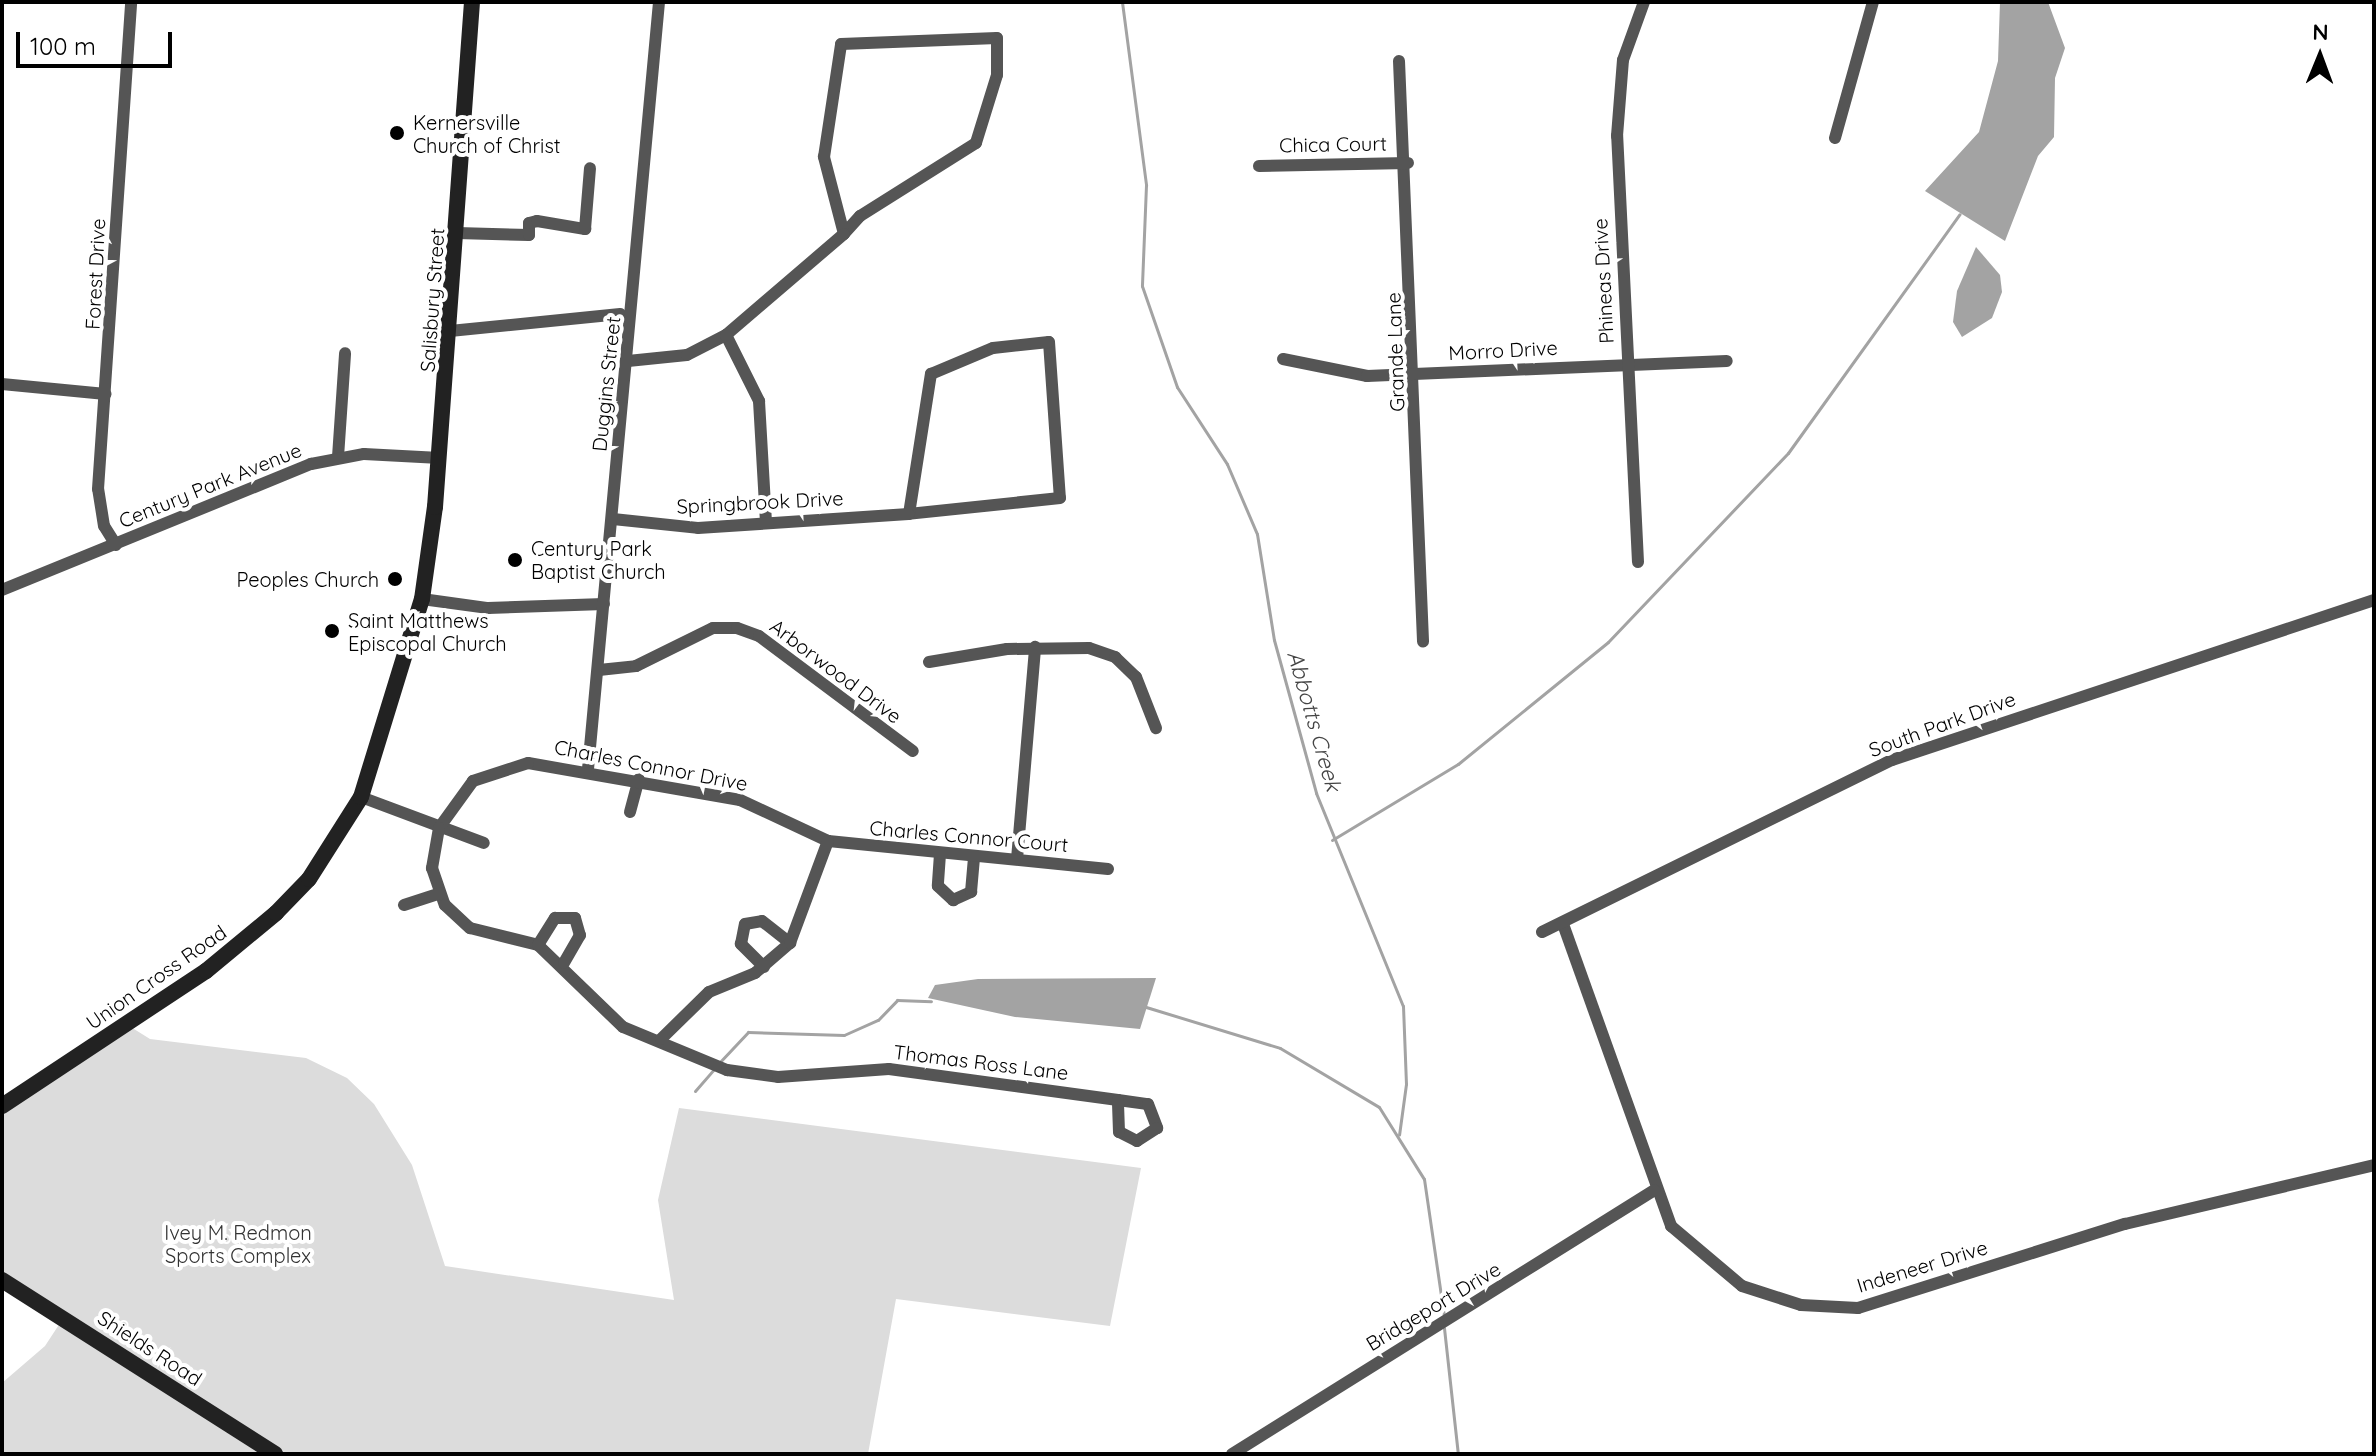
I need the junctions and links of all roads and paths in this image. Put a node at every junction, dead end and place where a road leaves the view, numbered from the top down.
1 (131, 2) edge
2 (472, 2) edge
3 (659, 2) edge
4 (1644, 2) edge
5 (1873, 2) edge
6 (1399, 61) dead end
7 (1835, 138) dead end
8 (1408, 163) junction
9 (1259, 166) dead end
10 (590, 168) dead end
11 (457, 233) junction
12 (844, 234) junction
13 (620, 314) dead end
14 (450, 331) junction
15 (726, 335) junction
16 (345, 353) dead end
17 (1283, 359) dead end
18 (628, 361) junction
19 (1727, 361) dead end
20 (1628, 363) junction
21 (1416, 375) junction
22 (2, 384) edge
23 (106, 394) junction
24 (338, 457) junction
25 (440, 458) junction
26 (909, 514) junction
27 (613, 519) junction
28 (766, 523) junction
29 (116, 545) junction
30 (1638, 562) dead end
31 (2, 590) edge
32 (422, 599) junction
33 (2374, 600) edge
34 (604, 604) junction
35 (1423, 642) dead end
36 (1035, 647) junction
37 (929, 662) dead end
38 (599, 670) junction
39 (1156, 728) dead end
40 (913, 751) dead end
41 (588, 769) junction
42 (639, 779) junction
43 (361, 797) junction
44 (630, 812) dead end
45 (439, 828) junction
46 (828, 841) junction
47 (484, 843) dead end
48 (940, 854) junction
49 (974, 858) junction
50 (1017, 859) junction
51 (1108, 869) dead end
52 (440, 893) junction
53 (404, 905) dead end
54 (1563, 924) junction
55 (1542, 932) dead end
56 (790, 943) junction
57 (538, 945) junction
58 (564, 963) junction
59 (764, 967) junction
60 (661, 1039) junction
61 (1118, 1100) dead end
62 (2, 1106) edge
63 (2374, 1165) edge
64 (1654, 1190) junction
65 (2, 1280) edge
66 (275, 1454) edge
67 (1232, 1454) edge

1 - 23 street, Forest Drive
2 - 11 main road, Salisbury Street
3 - 18 street, Duggins Street
4 - 20 street, Phineas Drive
5 - 7 street
6 - 8 street, Grande Lane
8 - 9 street, Chica Court
8 - 21 street, Grande Lane
10 - 11 street
11 - 14 main road, Salisbury Street
12 - 12 street
12 - 15 street
13 - 14 street
14 - 25 main road, Salisbury Street
15 - 18 street
15 - 28 street
16 - 24 street
17 - 21 street, Morro Drive
18 - 27 street, Duggins Street
19 - 20 street, Morro Drive
20 - 21 street, Morro Drive
20 - 30 street, Phineas Drive
21 - 35 street, Grande Lane
22 - 23 street
23 - 29 street, Forest Drive
24 - 25 street, Century Park Avenue
24 - 29 street, Century Park Avenue
25 - 32 main road, Salisbury Street
26 - 26 street, Springbrook Drive
26 - 28 street, Springbrook Drive
27 - 28 street, Springbrook Drive
27 - 34 street, Duggins Street
29 - 31 street, Century Park Avenue
32 - 34 street
32 - 43 main road, Union Cross Road
33 - 54 street, South Park Drive
34 - 38 street, Duggins Street
36 - 37 street
36 - 39 street
36 - 50 street
38 - 40 street, Arborwood Drive
38 - 41 street, Duggins Street
41 - 42 street, Charles Connor Drive
41 - 45 street, Charles Connor Drive
42 - 44 street
42 - 46 street, Charles Connor Drive
43 - 45 street
43 - 62 main road, Union Cross Road
45 - 47 street
45 - 52 street
46 - 48 street, Charles Connor Court
46 - 56 street
48 - 49 street, Charles Connor Court
48 - 49 street
49 - 50 street, Charles Connor Court
50 - 51 street, Charles Connor Court
52 - 53 street
52 - 57 street, Thomas Ross Lane
54 - 55 street, South Park Drive
54 - 64 street, Indeneer Drive
56 - 59 street
56 - 59 street
57 - 58 street, Thomas Ross Lane
57 - 58 street
58 - 60 street, Thomas Ross Lane
59 - 60 street
60 - 61 street, Thomas Ross Lane
63 - 64 street, Indeneer Drive
64 - 67 street, Bridgeport Drive
65 - 66 main road, Shields Road

